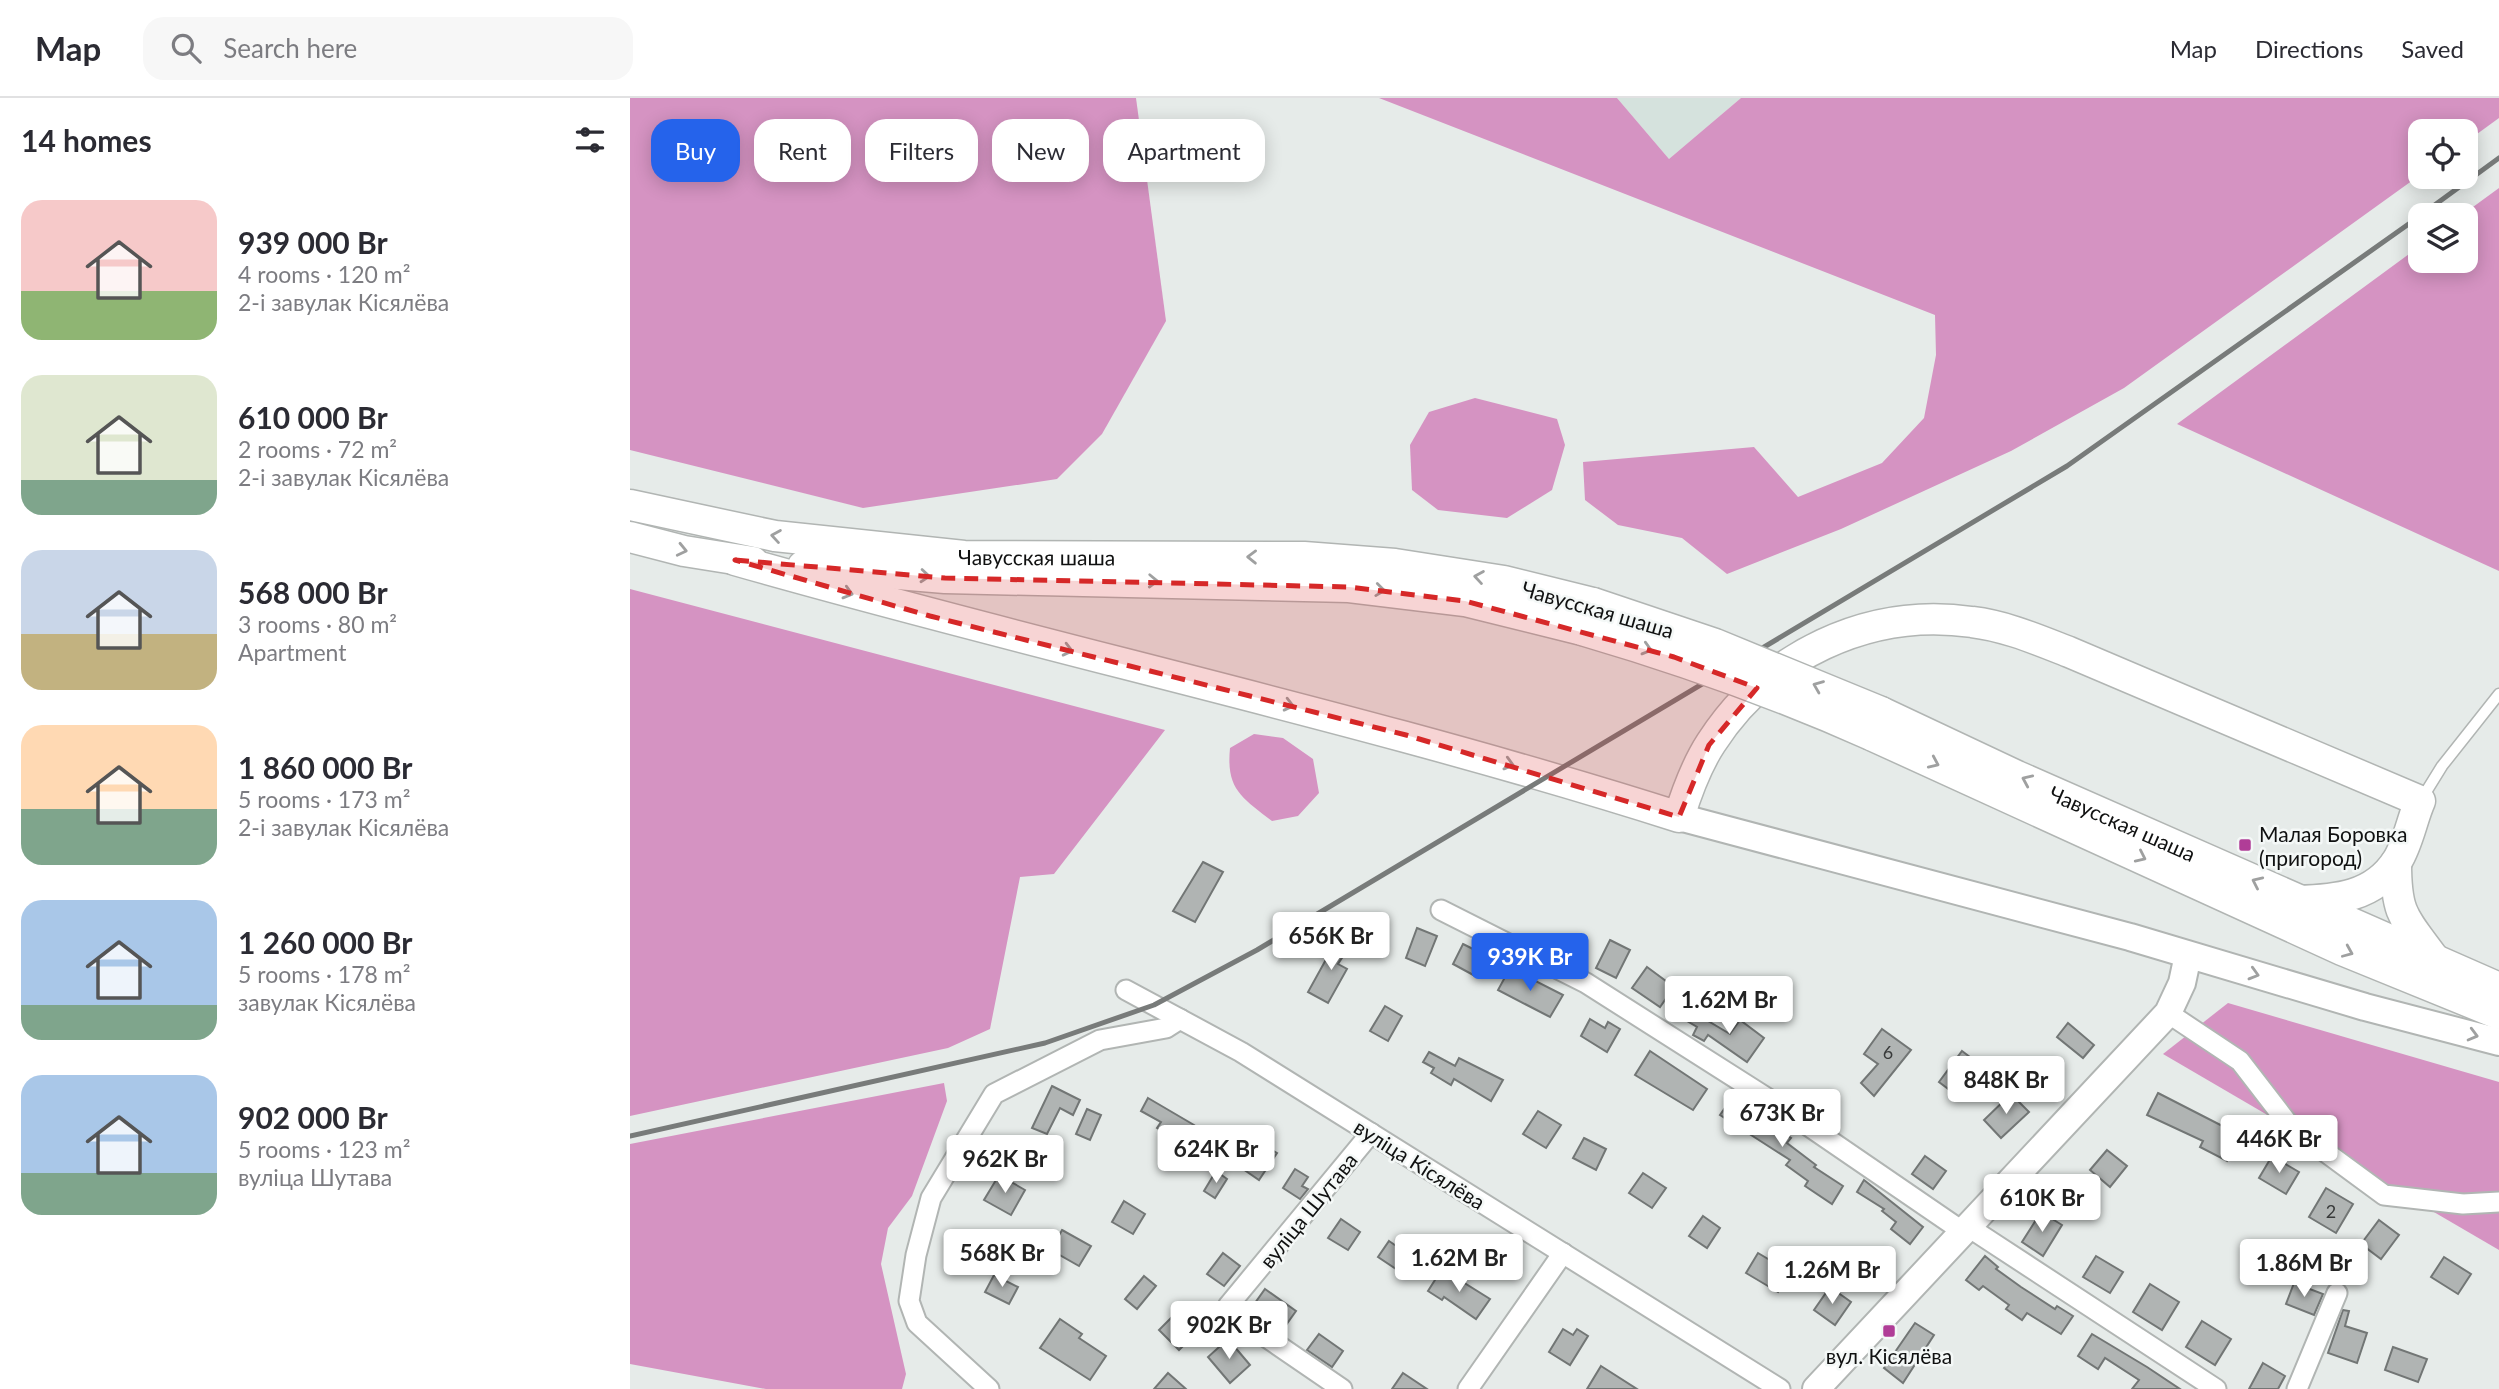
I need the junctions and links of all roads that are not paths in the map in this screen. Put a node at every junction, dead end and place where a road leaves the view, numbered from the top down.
1 (630, 505) edge
2 (630, 537) edge
3 (735, 561) junction
4 (2499, 694) edge
5 (1876, 724) junction
6 (2420, 800) junction
7 (1679, 817) junction
8 (2396, 863) junction
9 (2297, 901) junction
10 (1441, 910) dead end
11 (2188, 955) junction
12 (2433, 959) junction
13 (2499, 988) edge
14 (1126, 990) dead end
15 (2168, 1013) junction
16 (2499, 1014) edge
17 (1180, 1018) junction
18 (2499, 1042) edge
19 (1371, 1133) junction
20 (2499, 1202) edge
21 (1965, 1229) junction
22 (1563, 1253) junction
23 (2337, 1293) dead end
24 (989, 1389) edge
25 (1342, 1389) edge
26 (1468, 1389) edge
27 (1780, 1389) edge
28 (1816, 1389) edge
29 (2216, 1389) edge
30 (2297, 1389) edge

5 -> 1 main road, Чавусская шаша, bridge
2 -> 3 main road, Чавусская шаша
3 -> 5 main road, Чавусская шаша, bridge
3 -> 7 main road
4 - 6 lane
9 -> 5 main road, Чавусская шаша
5 -> 16 main road, Чавусская шаша
6 - 7 main road
6 - 8 main road
7 - 11 street
8 - 9 main road
8 - 12 main road
9 - 12 main road, Чавусская шаша
10 - 21 street
11 - 15 street
11 -> 18 street
12 - 13 main road, Чавусская шаша
14 - 17 street, вуліца Кісялёва
15 - 20 street
15 - 21 street
17 - 19 street, вуліца Кісялёва
17 - 24 street
19 - 22 street, вуліца Кісялёва
19 - 25 street, вуліца Шутава
21 - 28 street
21 - 29 street
22 - 26 street
22 - 27 street, вуліца Кісялёва
23 - 30 street

